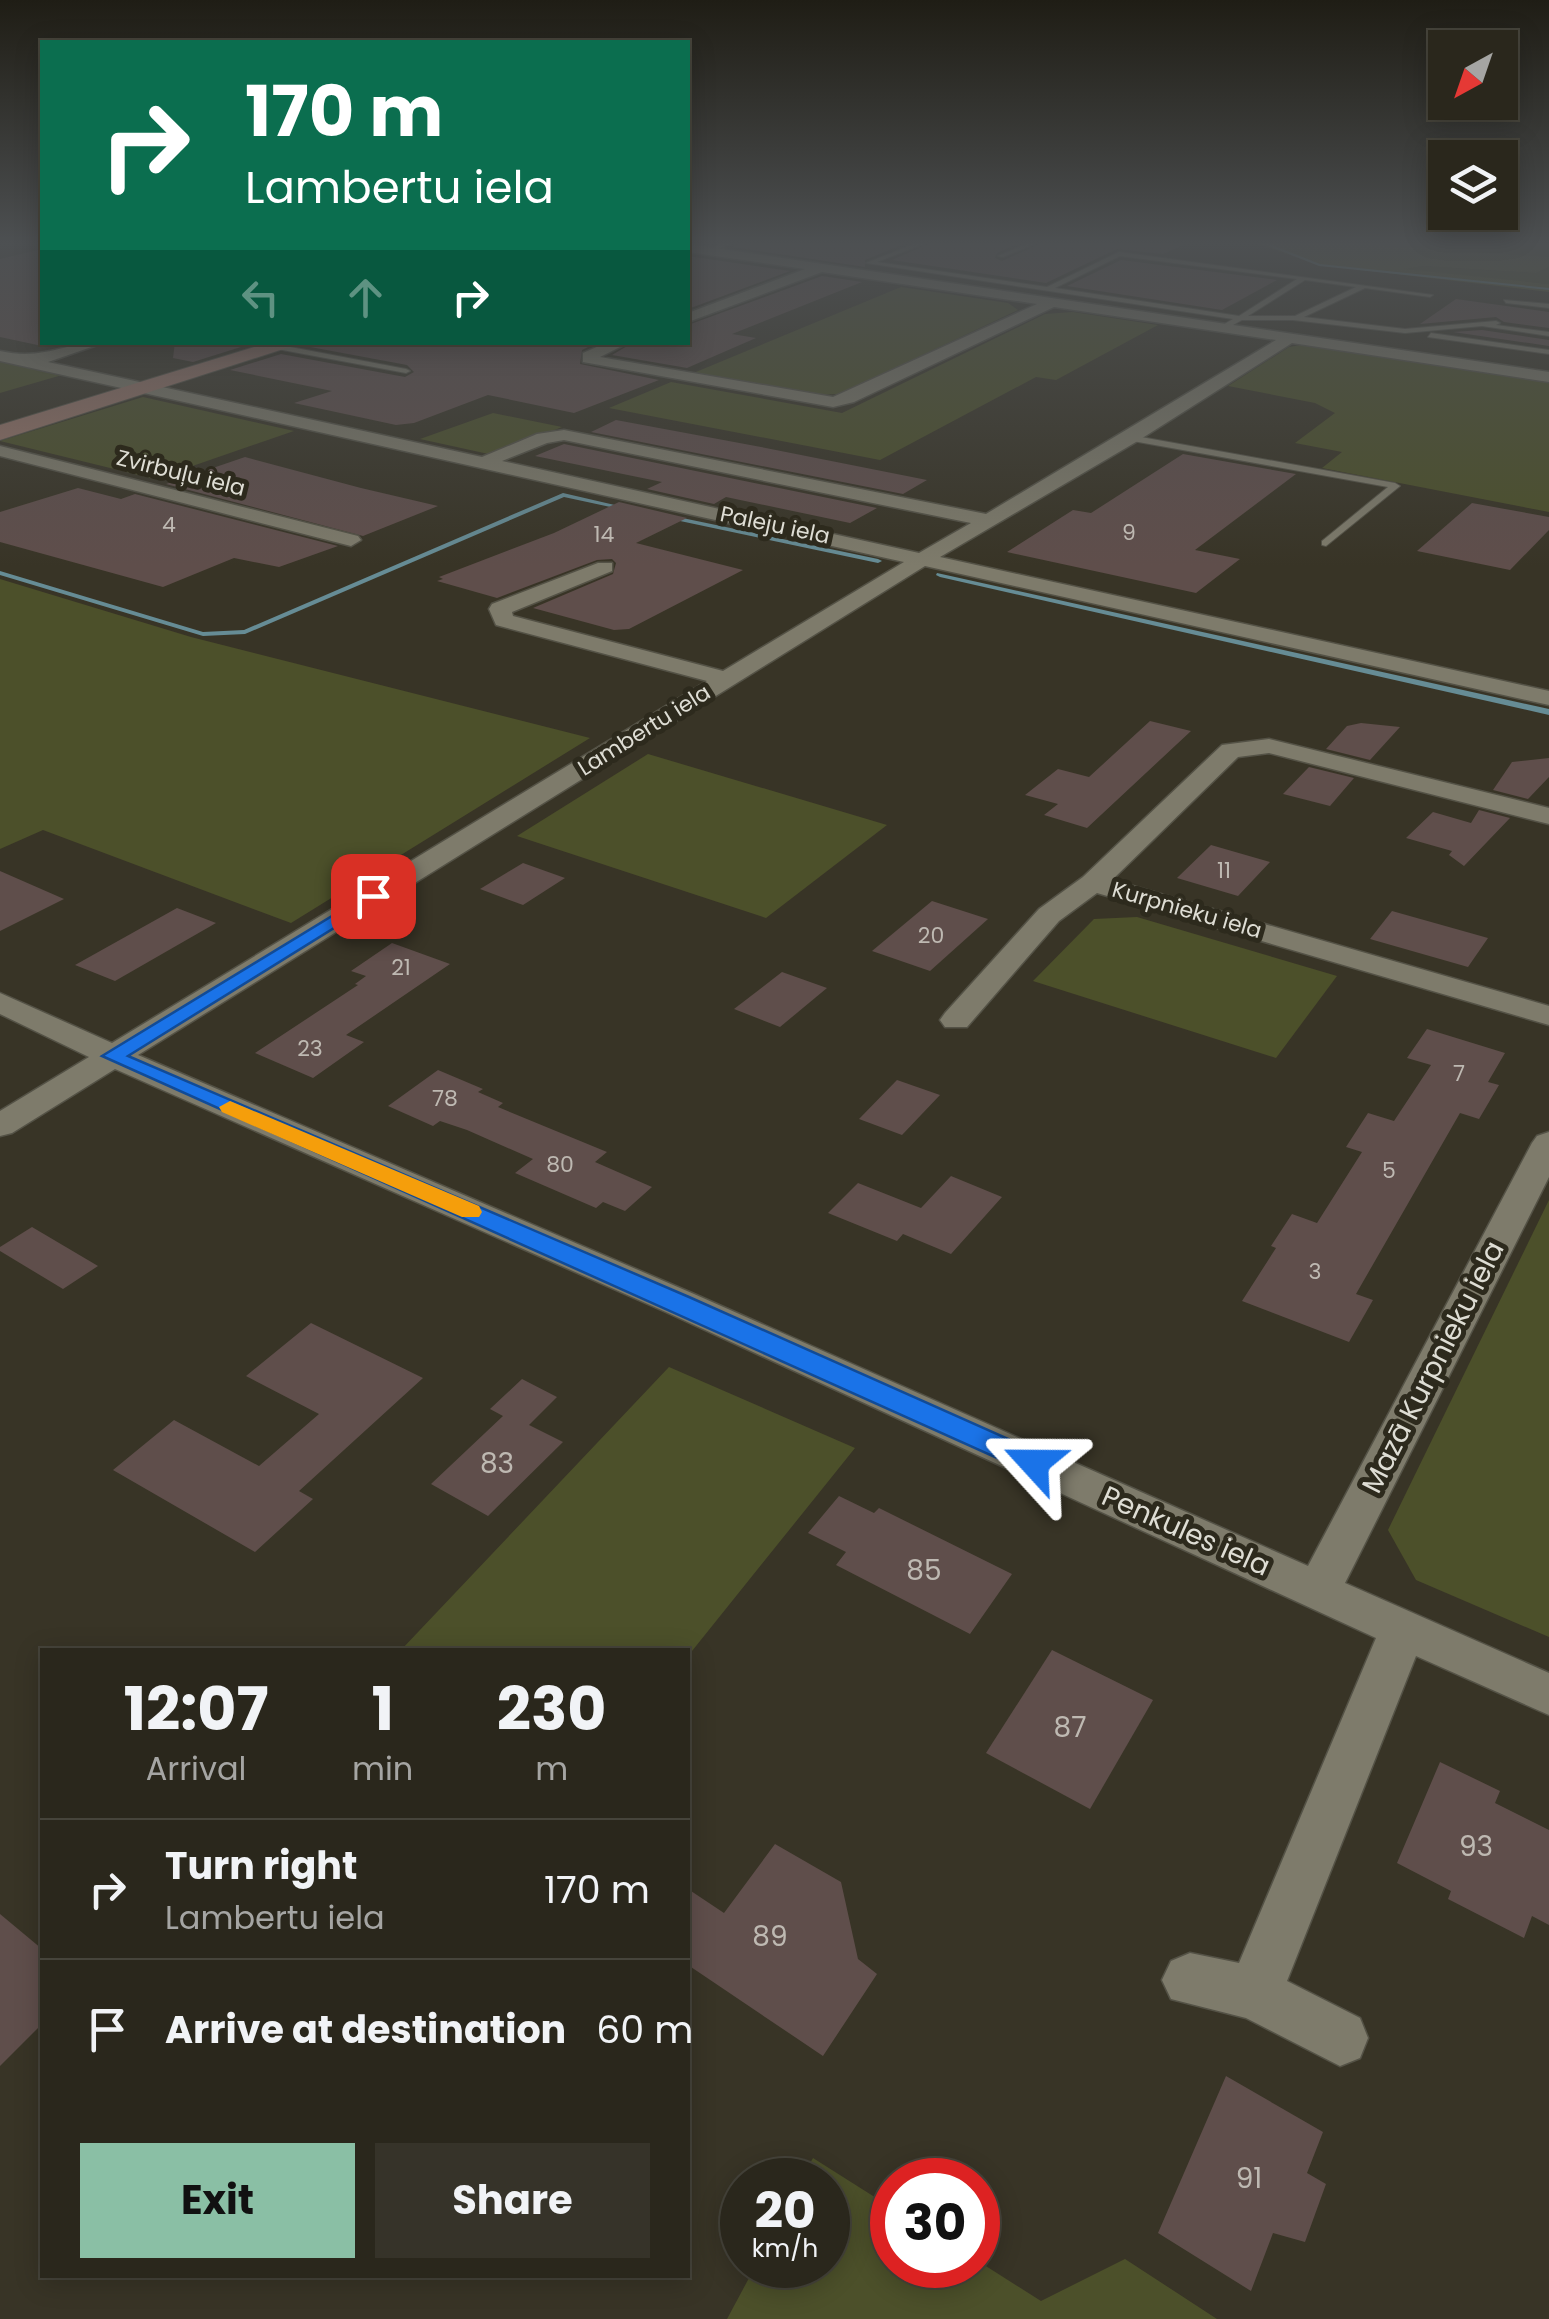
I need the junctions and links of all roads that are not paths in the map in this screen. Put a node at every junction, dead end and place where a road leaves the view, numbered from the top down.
1 (74, 349) edge
2 (274, 349) edge
3 (306, 349) edge
4 (605, 349) edge
5 (946, 349) edge
6 (1272, 349) edge
7 (1366, 349) edge
8 (0, 356) edge
9 (29, 362) junction
10 (406, 372) dead end
11 (1549, 376) edge
12 (146, 389) junction
13 (0, 432) edge
14 (1130, 438) junction
15 (0, 450) edge
16 (483, 463) junction
17 (986, 520) junction
18 (351, 540) dead end
19 (1326, 543) dead end
20 (924, 558) junction
21 (605, 567) dead end
22 (726, 680) junction
23 (1549, 698) edge
24 (1549, 816) edge
25 (1093, 883) junction
26 (0, 1002) edge
27 (1549, 1016) edge
28 (956, 1020) dead end
29 (112, 1056) junction
30 (0, 1126) edge
31 (1549, 1143) edge
32 (1318, 1591) junction
33 (1404, 1629) junction
34 (1549, 1695) edge
35 (1190, 1980) dead end
36 (1254, 1993) junction
37 (1340, 2038) dead end

1 - 9 street
2 - 12 street
3 - 10 lane
4 - 5 street
6 - 14 street, Lambertu iela
7 - 11 street
8 - 9 street, Paleju iela
9 - 12 street, Paleju iela
12 - 13 street
12 - 16 street, Paleju iela
14 - 17 street, Lambertu iela
14 - 19 lane
15 - 18 street, Zvirbuļu iela
16 - 17 street
16 - 20 street, Paleju iela
17 - 20 street, Lambertu iela
20 - 22 street, Lambertu iela
20 - 23 street, Paleju iela
21 - 22 street
22 - 29 street, Lambertu iela
24 - 25 street, Kurpnieku iela
25 - 27 street, Kurpnieku iela
25 - 28 street
26 - 29 street, Penkules iela
29 - 30 street, Lambertu iela
29 - 32 street, Penkules iela
31 - 32 street, Mazā Kurpnieku iela
32 - 33 street, Penkules iela
33 - 34 street, Penkules iela
33 - 36 street
35 - 36 street
36 - 37 street

